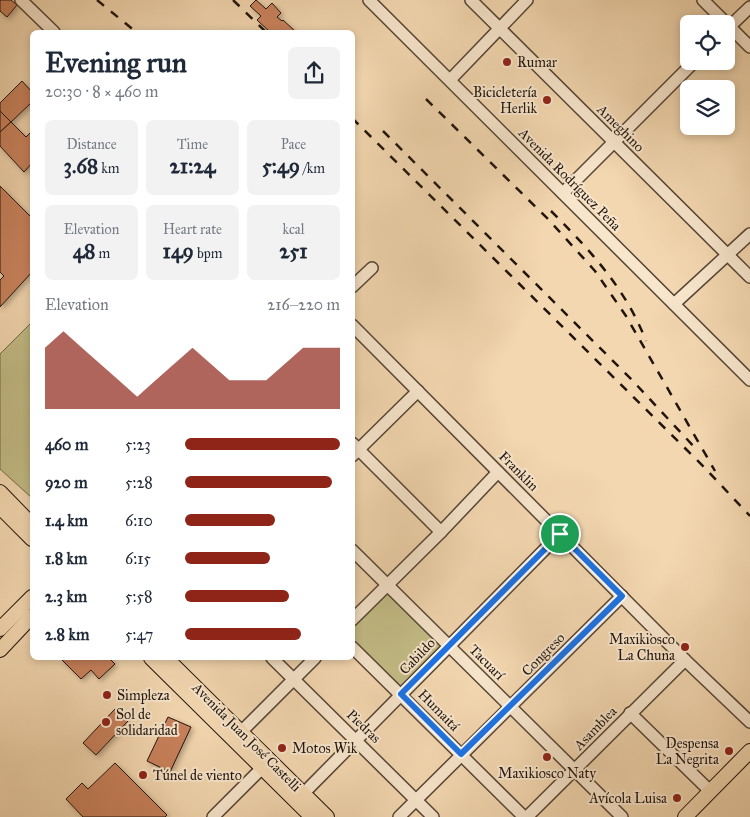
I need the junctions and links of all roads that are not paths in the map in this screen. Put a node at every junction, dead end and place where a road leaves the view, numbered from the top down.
1 (21, 0) edge
2 (369, 0) edge
3 (471, 0) edge
4 (527, 0) edge
5 (703, 0) edge
6 (750, 7) edge
7 (716, 15) edge
8 (735, 22) edge
9 (500, 28) junction
10 (52, 30) edge
11 (735, 35) edge
12 (750, 47) edge
13 (686, 70) edge
14 (450, 80) junction
15 (614, 142) junction
16 (563, 193) junction
17 (750, 234) edge
18 (729, 255) junction
19 (372, 268) dead end
20 (750, 277) edge
21 (355, 284) edge
22 (674, 304) junction
23 (355, 328) edge
24 (750, 380) edge
25 (418, 391) junction
26 (355, 450) edge
27 (498, 472) junction
28 (0, 492) edge
29 (0, 507) edge
30 (30, 522) edge
31 (441, 532) junction
32 (560, 534) junction
33 (30, 537) edge
34 (355, 553) edge
35 (388, 585) junction
36 (622, 596) junction
37 (30, 599) edge
38 (355, 617) edge
39 (30, 618) edge
40 (0, 629) edge
41 (449, 645) junction
42 (0, 650) edge
43 (355, 650) edge
44 (154, 660) edge
45 (168, 660) edge
46 (274, 660) edge
47 (313, 660) edge
48 (684, 660) junction
49 (294, 679) junction
50 (401, 694) junction
51 (510, 707) junction
52 (630, 713) junction
53 (750, 722) edge
54 (238, 735) junction
55 (356, 739) junction
56 (750, 751) edge
57 (461, 754) junction
58 (266, 764) junction
59 (750, 764) edge
60 (575, 771) junction
61 (710, 791) junction
62 (300, 797) junction
63 (416, 800) junction
64 (213, 817) edge
65 (312, 817) edge
66 (327, 817) edge
67 (399, 817) edge
68 (433, 817) edge
69 (526, 817) edge
70 (622, 817) edge
71 (685, 817) edge
72 (697, 817) edge

1 - 10 street
2 - 14 street, Avenida Rodríguez Peña
3 - 9 street, Ameghino
4 - 9 street
5 - 7 street
6 - 8 street
9 - 14 street
9 - 15 street, Ameghino
11 - 12 street
13 - 15 street
14 - 16 street, Avenida Rodríguez Peña
15 - 16 street
15 - 18 street, Ameghino
16 - 22 street, Avenida Rodríguez Peña
17 - 18 street
18 - 20 street, Ameghino
18 - 22 street
19 - 21 street
22 - 24 street, Avenida Rodríguez Peña
23 - 25 street, Franklin
25 - 26 street
25 - 27 street, Franklin
26 - 31 street
27 - 31 street
27 - 32 street, Franklin
28 - 30 main road
29 - 33 main road
31 - 35 street
32 - 36 street, Franklin
32 - 41 street, Cabildo
34 - 35 street, Tacuarí
35 - 38 street
35 - 41 street, Tacuarí
36 - 48 street, Franklin
36 - 51 street, Congreso
37 - 40 main road
39 - 42 main road
41 - 50 street, Cabildo
41 - 51 street, Tacuarí
43 - 50 street, Humaitá
44 - 54 main road, Avenida Juan José Castelli
45 - 54 main road, Avenida Juan José Castelli
46 - 49 street, Piedras
47 - 49 street
48 - 52 street, Asamblea
48 - 53 street, Franklin
49 - 54 street
49 - 55 street, Piedras
50 - 55 street, Cabildo
50 - 57 street, Humaitá
51 - 57 street, Congreso
51 - 60 street, Tacuarí
52 - 60 street, Asamblea
52 - 61 street
54 - 58 main road, Avenida Juan José Castelli
55 - 62 street, Cabildo
55 - 63 street, Piedras
56 - 61 main road
57 - 63 street, Congreso
57 - 69 street, Humaitá
58 - 62 main road, Avenida Juan José Castelli
58 - 64 street
59 - 72 main road
60 - 69 street, Asamblea
60 - 70 street, Tacuarí
61 - 71 main road
62 - 65 main road, Avenida Juan José Castelli
62 - 66 main road, Avenida Juan José Castelli
63 - 67 street, Congreso
63 - 68 street, Piedras

